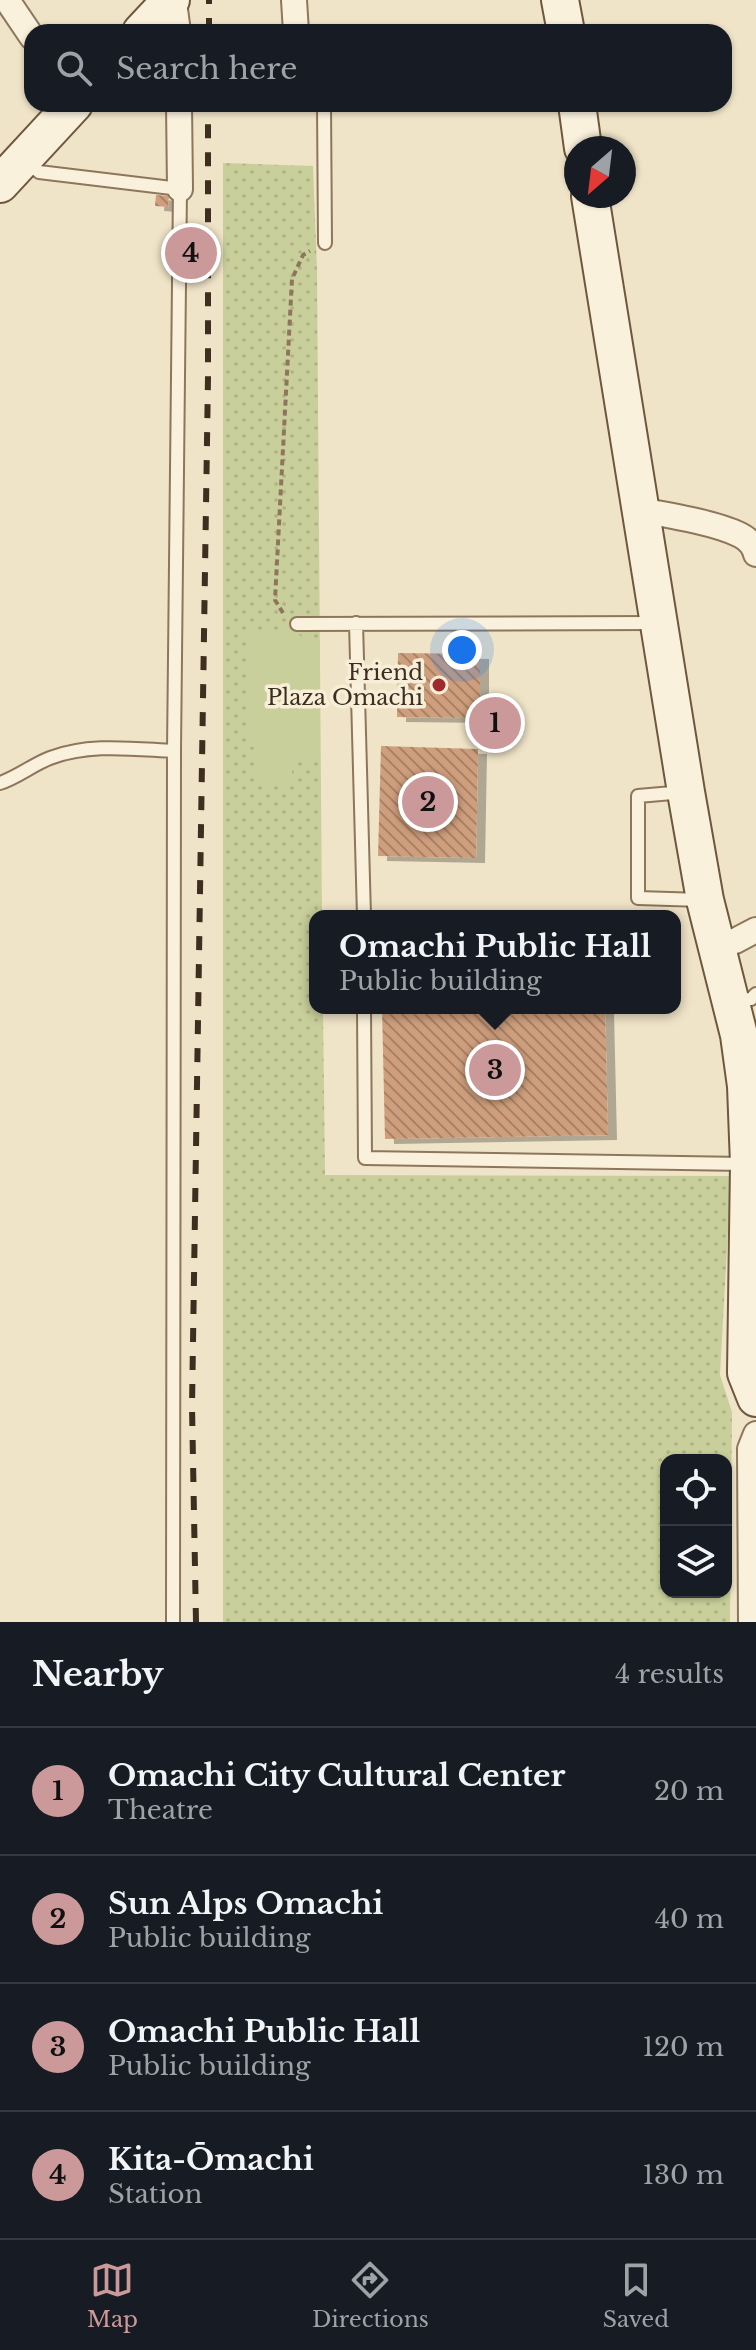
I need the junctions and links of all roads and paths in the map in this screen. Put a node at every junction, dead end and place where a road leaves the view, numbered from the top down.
1 (7, 0) edge
2 (294, 0) edge
3 (560, 0) edge
4 (173, 11) edge
5 (153, 24) edge
6 (296, 24) edge
7 (564, 24) edge
8 (24, 25) edge
9 (67, 112) edge
10 (179, 112) edge
11 (324, 112) edge
12 (578, 112) edge
13 (581, 136) edge
14 (12, 171) edge
15 (180, 189) junction
16 (592, 208) edge
17 (325, 243) joint
18 (640, 510) junction
19 (756, 549) edge
20 (356, 623) junction
21 (657, 623) junction
22 (297, 624) joint
23 (174, 751) junction
24 (0, 783) edge
25 (686, 792) junction
26 (705, 900) junction
27 (364, 910) edge
28 (756, 930) edge
29 (715, 943) junction
30 (743, 998) edge
31 (364, 1014) edge
32 (749, 1164) junction
33 (756, 1398) edge
34 (756, 1434) edge
35 (173, 1622) edge
36 (751, 1622) edge

1 - 8 street
2 - 6 street
3 - 7 street
4 - 5 street
9 - 14 street
10 - 15 street
11 - 17 lane
12 - 13 street
14 - 15 lane
15 - 23 lane
16 - 18 street
17 - 22 path
18 - 19 street
18 - 21 street
20 - 21 lane
20 - 22 lane
20 - 27 lane
21 - 25 street
23 - 24 lane
23 - 35 lane
25 - 26 street
25 - 26 lane
26 - 29 street
28 - 29 street
29 - 30 street
30 - 32 street
31 - 32 lane
32 - 33 street
34 - 36 street

